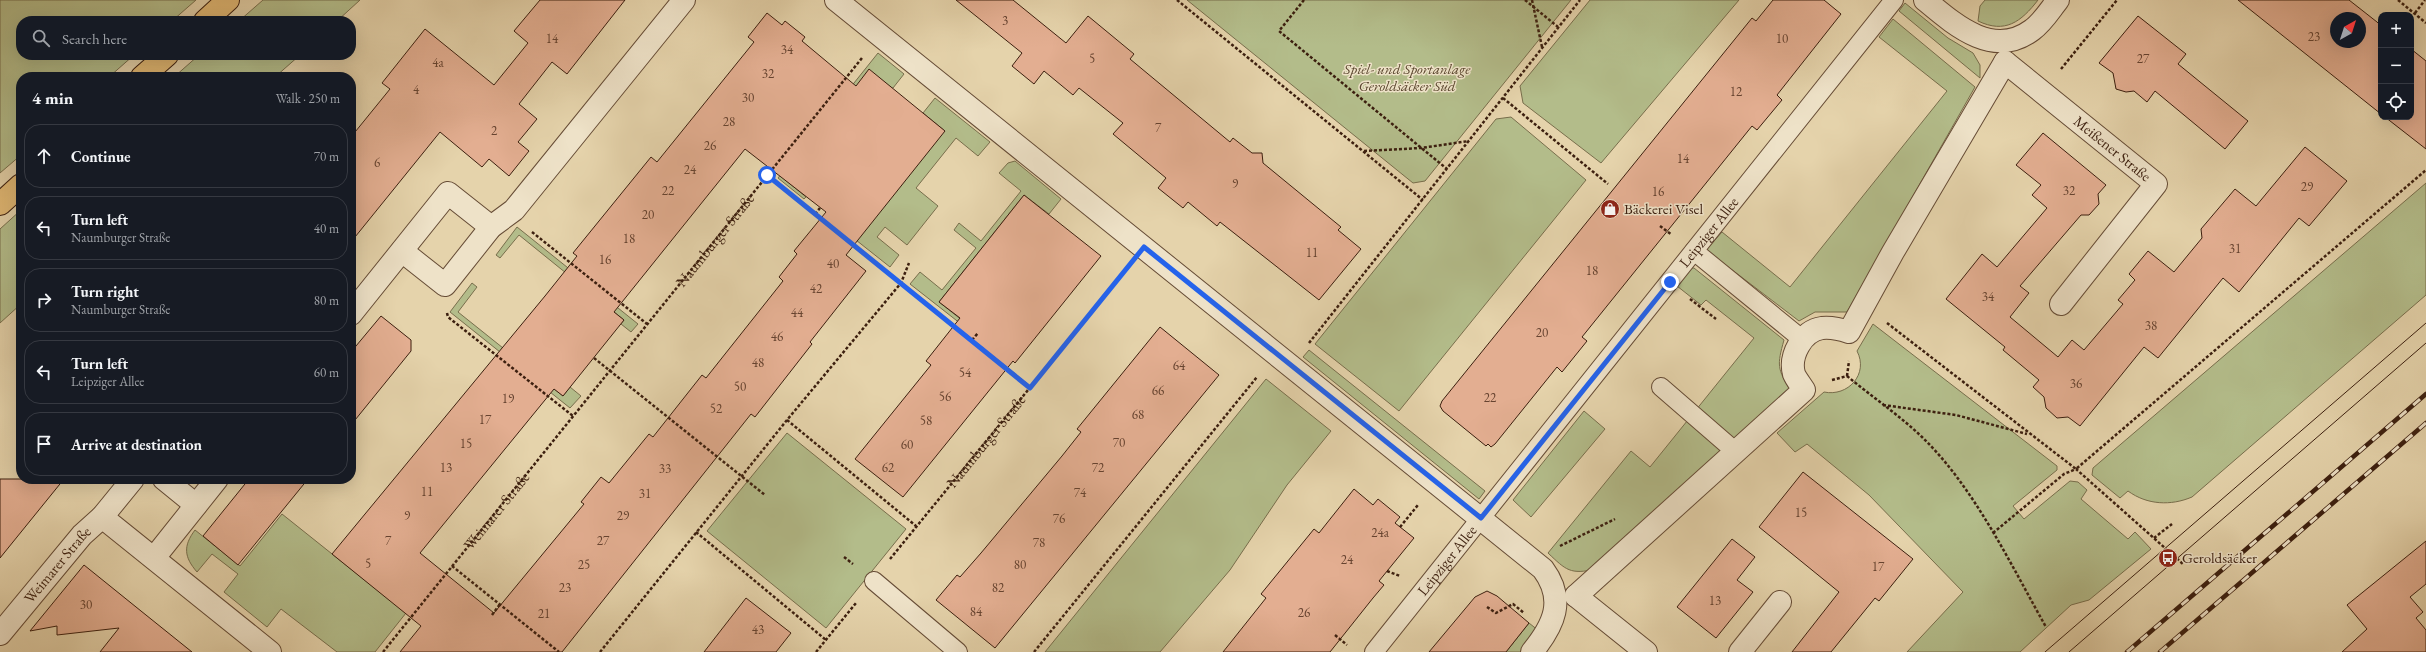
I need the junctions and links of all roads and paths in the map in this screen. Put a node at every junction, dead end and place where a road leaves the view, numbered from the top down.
1 (228, 0) edge
2 (684, 0) edge
3 (836, 0) edge
4 (1177, 0) edge
5 (1304, 0) edge
6 (1525, 0) edge
7 (1532, 0) edge
8 (1580, 0) edge
9 (1894, 0) edge
10 (1925, 0) edge
11 (2058, 0) edge
12 (2117, 0) edge
13 (2398, 0) edge
14 (2425, 0) edge
15 (1533, 7) junction
16 (2415, 13) junction
17 (210, 16) edge
18 (2426, 23) edge
19 (1558, 27) junction
20 (880, 35) junction
21 (2002, 41) junction
22 (1542, 48) junction
23 (161, 60) edge
24 (2005, 62) junction
25 (148, 72) edge
26 (2041, 93) junction
27 (1503, 98) junction
28 (1469, 141) junction
29 (1421, 148) junction
30 (1363, 151) junction
31 (1448, 169) junction
32 (2426, 170) edge
33 (767, 175) junction
34 (1608, 184) dead end
35 (16, 190) edge
36 (1423, 200) junction
37 (0, 204) edge
38 (820, 208) dead end
39 (510, 213) junction
40 (815, 214) junction
41 (491, 227) junction
42 (1144, 247) junction
43 (402, 251) junction
44 (1694, 251) junction
45 (909, 263) dead end
46 (1670, 282) junction
47 (901, 283) junction
48 (445, 285) junction
49 (2061, 304) dead end
50 (1864, 305) junction
51 (356, 308) edge
52 (1716, 319) dead end
53 (647, 324) junction
54 (978, 332) dead end
55 (972, 340) junction
56 (1803, 340) junction
57 (594, 358) dead end
58 (1284, 360) junction
59 (610, 370) junction
60 (1847, 376) dead end
61 (1661, 387) dead end
62 (1030, 388) junction
63 (1883, 405) junction
64 (573, 416) junction
65 (787, 420) junction
66 (2030, 434) junction
67 (1736, 452) junction
68 (2076, 469) junction
69 (741, 476) junction
70 (129, 484) edge
71 (170, 484) edge
72 (213, 484) edge
73 (765, 495) dead end
74 (196, 505) junction
75 (102, 517) junction
76 (1481, 518) junction
77 (2172, 524) dead end
78 (916, 526) junction
79 (696, 532) junction
80 (1993, 533) junction
81 (2154, 538) junction
82 (154, 558) junction
83 (2183, 564) dead end
84 (452, 566) junction
85 (874, 581) junction
86 (1576, 596) junction
87 (1555, 598) junction
88 (1780, 602) dead end
89 (500, 604) junction
90 (492, 615) dead end
91 (2046, 627) dead end
92 (0, 634) edge
93 (1335, 635) dead end
94 (826, 640) junction
95 (1352, 648) dead end
96 (270, 652) edge
97 (383, 652) edge
98 (559, 652) edge
99 (600, 652) edge
100 (816, 652) edge
101 (958, 652) edge
102 (1034, 652) edge
103 (1374, 652) edge
104 (1532, 652) edge
105 (1646, 652) edge
106 (1740, 652) edge

1 - 17 main road
2 - 39 street
3 - 20 street
4 - 30 path
5 - 29 path
6 - 15 path
7 - 15 path
8 - 19 path
9 - 44 lane, Leipziger Allee
10 - 21 street
11 - 21 street
12 - 26 path
13 - 16 path
14 - 16 path
15 - 19 path
15 - 22 path
16 - 18 path
19 - 22 path
20 - 33 path, Naumburger Straße
20 - 42 street
21 - 24 street
22 - 27 path
23 - 25 main road
24 - 26 street, Meißener Straße
24 - 50 street
26 - 49 street, Meißener Straße
27 - 28 path
27 - 34 path
28 - 29 path
28 - 31 path
29 - 30 path
29 - 31 path
30 - 36 path
31 - 36 path
32 - 68 path
33 - 40 path
33 - 53 path, Naumburger Straße
35 - 37 main road
36 - 58 path
38 - 40 path
39 - 41 street
39 - 53 path
40 - 47 path
41 - 43 street
41 - 48 street
42 - 58 street
42 - 62 path, Naumburger Straße
43 - 48 street
43 - 51 street
44 - 46 lane, Leipziger Allee
44 - 56 lane
45 - 47 path
46 - 52 path
46 - 76 lane, Leipziger Allee
47 - 55 path
47 - 65 path
48 - 64 path
50 - 56 street
50 - 66 path
53 - 59 path, Naumburger Straße
54 - 55 path
55 - 62 path
56 - 67 street
57 - 59 path
58 - 76 street
58 - 102 path
59 - 64 path, Weimarer Straße
59 - 69 path
60 - 63 path
61 - 67 lane
62 - 78 path, Naumburger Straße
63 - 66 path
63 - 80 path
64 - 84 path, Weimarer Straße
65 - 69 path
65 - 78 path
66 - 68 path
67 - 86 street
68 - 80 path
68 - 81 path
69 - 73 path
69 - 79 path
70 - 75 street, Weimarer Straße
71 - 74 street
72 - 74 street
74 - 82 street
75 - 82 street, Weimarer Straße
75 - 92 street, Weimarer Straße
76 - 87 street
76 - 103 lane, Leipziger Allee
77 - 81 path
78 - 85 path, Naumburger Straße
79 - 94 path
79 - 99 path
80 - 91 path
81 - 83 path
82 - 96 street, Weimarer Straße
84 - 89 path
84 - 97 path, Weimarer Straße
85 - 94 path
85 - 101 lane
86 - 87 street
86 - 105 street
87 - 104 street
88 - 106 street
89 - 90 path
89 - 98 path
93 - 95 path
94 - 100 path

